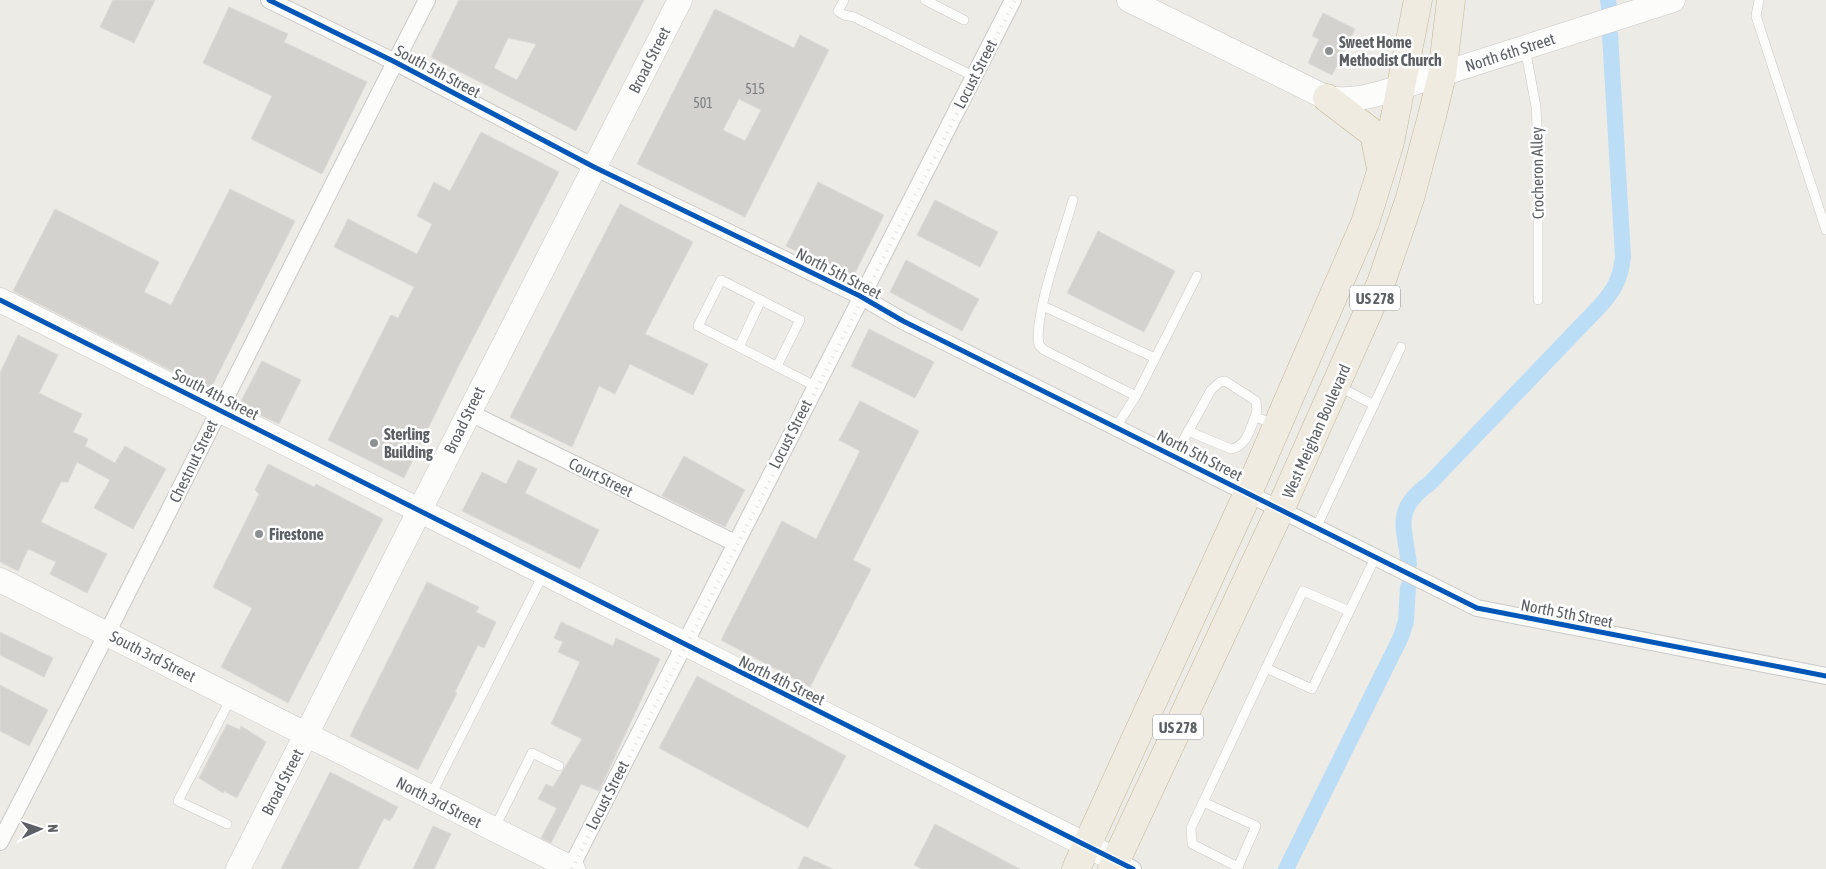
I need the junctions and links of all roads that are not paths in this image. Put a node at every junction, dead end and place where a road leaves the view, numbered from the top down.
1 (269, 0) edge
2 (427, 0) edge
3 (680, 0) edge
4 (844, 0) edge
5 (924, 0) edge
6 (1013, 0) edge
7 (1129, 0) edge
8 (1418, 0) edge
9 (1451, 0) edge
10 (1673, 0) edge
11 (1758, 0) edge
12 (964, 20) dead end
13 (1525, 47) junction
14 (395, 62) junction
15 (1442, 75) junction
16 (974, 76) junction
17 (1401, 87) junction
18 (1327, 98) junction
19 (594, 167) junction
20 (1382, 170) junction
21 (1073, 200) dead end
22 (1826, 230) edge
23 (1197, 276) dead end
24 (860, 296) junction
25 (0, 300) edge
26 (761, 300) junction
27 (1538, 300) dead end
28 (1043, 306) junction
29 (739, 347) junction
30 (1401, 347) dead end
31 (1155, 358) junction
32 (777, 366) junction
33 (1336, 385) junction
34 (814, 386) junction
35 (1136, 396) junction
36 (1374, 404) junction
37 (219, 410) junction
38 (468, 412) junction
39 (1267, 421) junction
40 (1116, 427) junction
41 (1188, 431) junction
42 (1174, 456) junction
43 (1248, 493) junction
44 (421, 510) junction
45 (1280, 510) junction
46 (1316, 528) junction
47 (735, 543) junction
48 (1375, 558) junction
49 (544, 573) junction
50 (0, 580) edge
51 (1349, 611) junction
52 (108, 634) junction
53 (683, 644) junction
54 (1266, 668) junction
55 (1826, 676) edge
56 (232, 696) junction
57 (306, 733) junction
58 (559, 766) dead end
59 (430, 797) junction
60 (1203, 802) junction
61 (227, 824) dead end
62 (494, 830) junction
63 (0, 842) edge
64 (1081, 857) edge
65 (1120, 866) edge
66 (1238, 868) edge
67 (238, 869) edge
68 (571, 869) edge

1 - 14 street, South 5th Street
2 - 14 street, Chestnut Street
3 - 19 street, Broad Street
4 - 16 lane
5 - 12 lane
6 - 16 street, Locust Street
7 - 18 street, North 6th Street
8 - 17 highway, US 278
9 - 15 highway, West Meighan Boulevard / US 278
10 - 13 street, North 6th Street
11 - 22 lane
13 - 15 street, North 6th Street
13 - 27 lane, Crocheron Alley
14 - 19 street, South 5th Street
14 - 37 street, Chestnut Street
15 - 17 street, North 6th Street
15 - 33 highway, West Meighan Boulevard / US 278
16 - 24 street, Locust Street
17 - 18 street, North 6th Street
17 - 20 highway, US 278
18 - 20 highway
19 - 24 street, North 5th Street
19 - 38 street, Broad Street
20 - 39 highway, US 278
21 - 28 lane
23 - 31 lane
24 - 34 street, Locust Street
24 - 40 street, North 5th Street
25 - 37 street, South 4th Street
26 - 29 lane
26 - 29 lane
26 - 32 lane
28 - 31 lane
28 - 35 lane
29 - 32 lane
30 - 36 lane
31 - 35 lane
32 - 34 lane
33 - 36 lane
33 - 45 highway, West Meighan Boulevard / US 278
34 - 47 street, Locust Street
35 - 40 lane
36 - 46 lane
37 - 44 street, South 4th Street
37 - 52 street, Chestnut Street
38 - 44 street, Broad Street
38 - 47 street, Court Street
39 - 41 lane
39 - 41 lane
39 - 43 highway, US 278
40 - 42 street, North 5th Street
41 - 42 lane
42 - 43 street, North 5th Street
43 - 45 street, North 5th Street
43 - 64 highway, US 278
44 - 49 street, North 4th Street
44 - 57 street, Broad Street
45 - 46 street, North 5th Street
45 - 65 highway, West Meighan Boulevard / US 278
46 - 48 street, North 5th Street
47 - 53 street, Locust Street
48 - 51 lane
48 - 55 street, North 5th Street
49 - 53 street, North 4th Street
49 - 59 lane
50 - 52 street, South 3rd Street
51 - 54 lane
51 - 54 lane
52 - 56 street, South 3rd Street
52 - 63 street, Chestnut Street
53 - 64 street, North 4th Street
53 - 68 street, Locust Street
54 - 60 lane
56 - 57 street, South 3rd Street
56 - 61 lane
57 - 59 street, North 3rd Street
57 - 67 street, Broad Street
58 - 62 lane
59 - 62 street, North 3rd Street
60 - 66 lane
60 - 66 lane
62 - 68 street, North 3rd Street
64 - 65 street, North 4th Street

